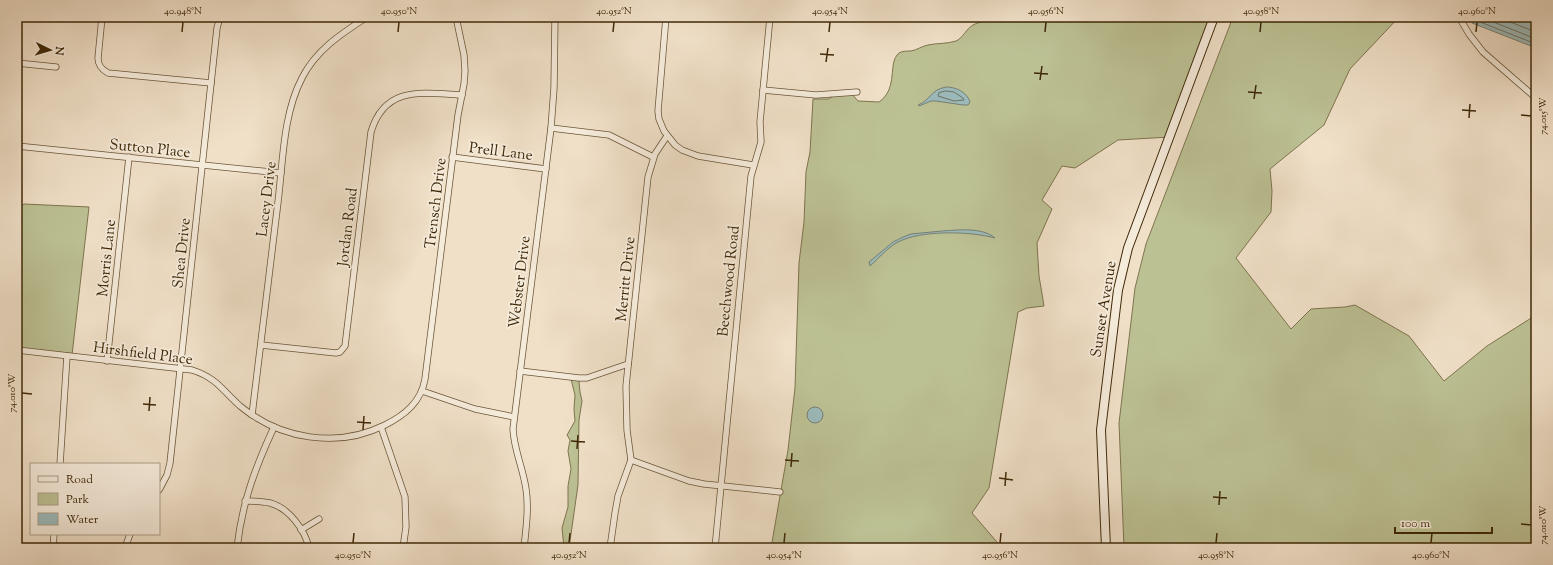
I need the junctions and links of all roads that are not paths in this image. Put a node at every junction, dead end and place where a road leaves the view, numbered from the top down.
1 (102, 17) edge
2 (220, 17) edge
3 (367, 17) edge
4 (456, 17) edge
5 (555, 17) edge
6 (666, 17) edge
7 (770, 17) edge
8 (1214, 17) edge
9 (1459, 17) edge
10 (17, 63) edge
11 (56, 67) dead end
12 (211, 83) junction
13 (763, 90) junction
14 (857, 92) dead end
15 (462, 95) junction
16 (1536, 98) edge
17 (551, 128) junction
18 (667, 136) junction
19 (17, 146) edge
20 (452, 157) junction
21 (653, 157) junction
22 (129, 158) junction
23 (202, 165) junction
24 (753, 165) junction
25 (546, 169) junction
26 (281, 173) junction
27 (261, 345) junction
28 (17, 350) edge
29 (66, 356) junction
30 (107, 361) junction
31 (628, 364) junction
32 (180, 369) junction
33 (520, 371) junction
34 (422, 392) junction
35 (252, 415) junction
36 (514, 417) junction
37 (274, 427) junction
38 (381, 427) junction
39 (631, 460) junction
40 (60, 463) edge
41 (721, 486) junction
42 (160, 488) edge
43 (780, 492) dead end
44 (245, 501) junction
45 (319, 519) dead end
46 (301, 530) junction
47 (54, 535) edge
48 (130, 535) edge
49 (53, 548) edge
50 (125, 548) edge
51 (237, 548) edge
52 (309, 548) edge
53 (403, 548) edge
54 (524, 548) edge
55 (610, 548) edge
56 (715, 548) edge
57 (1106, 548) edge

1 - 12 street
2 - 12 street, Shea Drive
3 - 26 street, Lacey Drive
4 - 15 street, Trensch Drive
5 - 17 street, Webster Drive
6 - 18 street
7 - 13 street, Beechwood Road
8 - 57 street, Sunset Avenue
9 - 16 street
10 - 11 street
12 - 23 street, Shea Drive
13 - 14 street
13 - 24 street, Beechwood Road
15 - 20 street, Trensch Drive
15 - 27 street, Jordan Road
17 - 21 street
17 - 25 street, Webster Drive
18 - 21 street, Merritt Drive
18 - 24 street
19 - 22 street, Sutton Place
20 - 25 street, Prell Lane
20 - 34 street, Trensch Drive
21 - 31 street, Merritt Drive
22 - 23 street, Sutton Place
22 - 30 street, Morris Lane
23 - 26 street, Sutton Place
23 - 32 street, Shea Drive
24 - 41 street, Beechwood Road
25 - 33 street, Webster Drive
26 - 27 street, Lacey Drive
27 - 35 street, Lacey Drive
28 - 29 street, Hirshfield Place
29 - 30 street, Hirshfield Place
29 - 40 street
30 - 32 street, Hirshfield Place
31 - 33 street
31 - 39 street, Merritt Drive
32 - 35 street, Hirshfield Place
32 - 42 street, Shea Drive
33 - 36 street, Webster Drive
34 - 36 street
34 - 38 street, Hirshfield Place
35 - 37 street, Hirshfield Place
36 - 54 street, Webster Drive
37 - 38 street, Hirshfield Place
37 - 44 street
38 - 53 street
39 - 41 street
39 - 55 street, Merritt Drive
41 - 43 street
41 - 56 street, Beechwood Road
44 - 46 street
44 - 51 street
45 - 46 street
46 - 52 street
47 - 49 street
48 - 50 street

